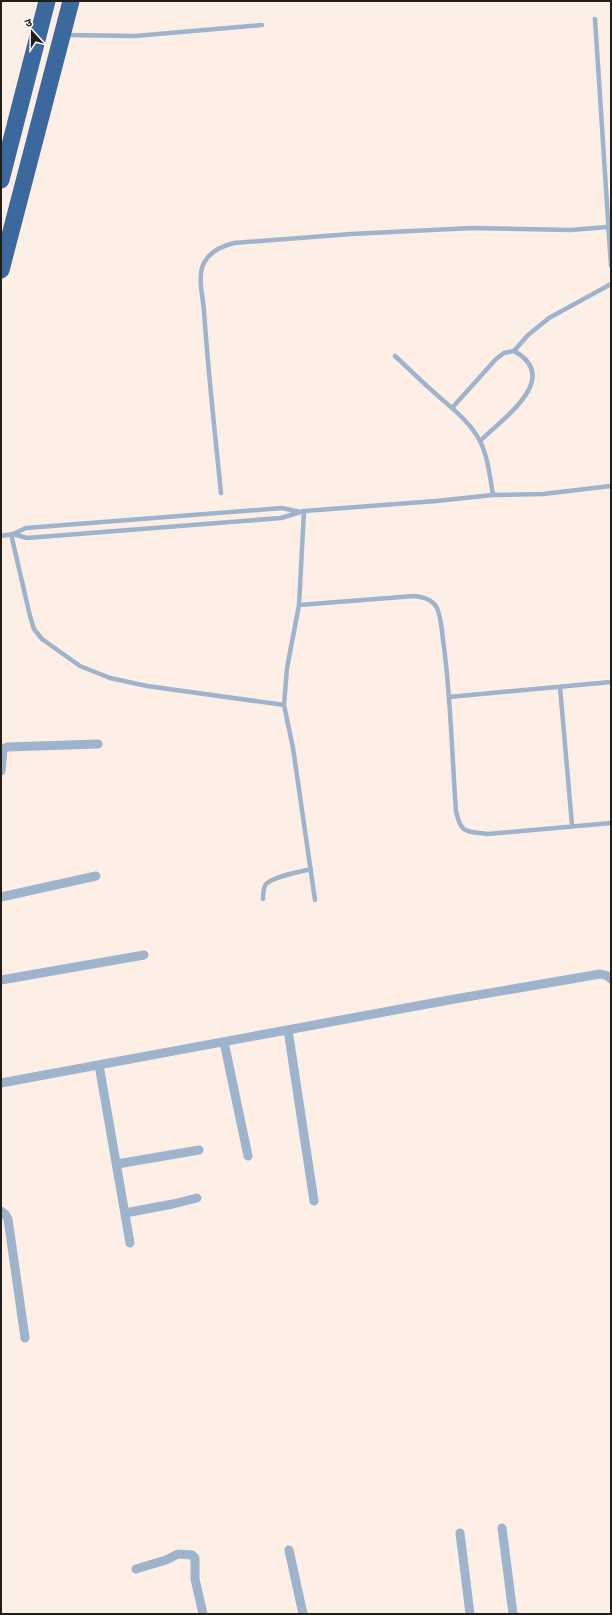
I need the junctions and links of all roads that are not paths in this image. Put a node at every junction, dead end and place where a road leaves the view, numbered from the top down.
1 (47, 1) edge
2 (71, 1) edge
3 (595, 19) dead end
4 (262, 25) dead end
5 (62, 35) junction
6 (1, 180) edge
7 (607, 227) junction
8 (611, 266) edge
9 (1, 270) edge
10 (611, 284) edge
11 (514, 351) junction
12 (395, 356) dead end
13 (452, 408) junction
14 (480, 441) junction
15 (611, 486) edge
16 (221, 494) dead end
17 (493, 495) junction
18 (302, 511) junction
19 (12, 534) junction
20 (1, 536) edge
21 (299, 605) junction
22 (611, 682) edge
23 (560, 687) junction
24 (449, 697) junction
25 (284, 705) junction
26 (98, 744) dead end
27 (1, 771) edge
28 (611, 823) edge
29 (572, 825) junction
30 (311, 869) junction
31 (96, 876) dead end
32 (1, 897) edge
33 (263, 899) dead end
34 (315, 900) dead end
35 (144, 955) dead end
36 (611, 979) edge
37 (1, 980) edge
38 (288, 1030) junction
39 (224, 1042) junction
40 (99, 1065) junction
41 (1, 1084) edge
42 (199, 1150) dead end
43 (248, 1156) dead end
44 (117, 1164) junction
45 (197, 1198) dead end
46 (314, 1201) dead end
47 (1, 1211) edge
48 (125, 1213) junction
49 (130, 1243) dead end
50 (25, 1338) dead end
51 (502, 1528) dead end
52 (460, 1533) dead end
53 (289, 1550) dead end
54 (136, 1569) dead end
55 (203, 1614) edge
56 (303, 1614) edge
57 (470, 1614) edge
58 (514, 1614) edge

1 - 6 highway
2 - 5 highway
3 - 7 lane
4 - 5 lane
5 - 9 highway
7 - 8 lane
7 - 16 lane
10 - 11 lane
11 - 13 lane
11 - 14 lane
12 - 13 lane
13 - 14 lane
14 - 17 lane
15 - 17 lane
17 - 18 lane
18 - 19 lane
18 - 19 lane
18 - 21 lane
19 - 20 lane
19 - 25 lane
21 - 24 lane
21 - 25 lane
22 - 23 lane
23 - 24 lane
23 - 29 lane
24 - 29 lane
25 - 30 lane
26 - 27 street
28 - 29 lane
30 - 33 lane
30 - 34 lane
31 - 32 street
35 - 37 street
36 - 38 street
38 - 39 street
38 - 46 street
39 - 40 street
39 - 43 street
40 - 41 street
40 - 44 street
42 - 44 street
44 - 48 street
45 - 48 street
47 - 50 street
48 - 49 street
51 - 58 street
52 - 57 street
53 - 56 street
54 - 55 street

